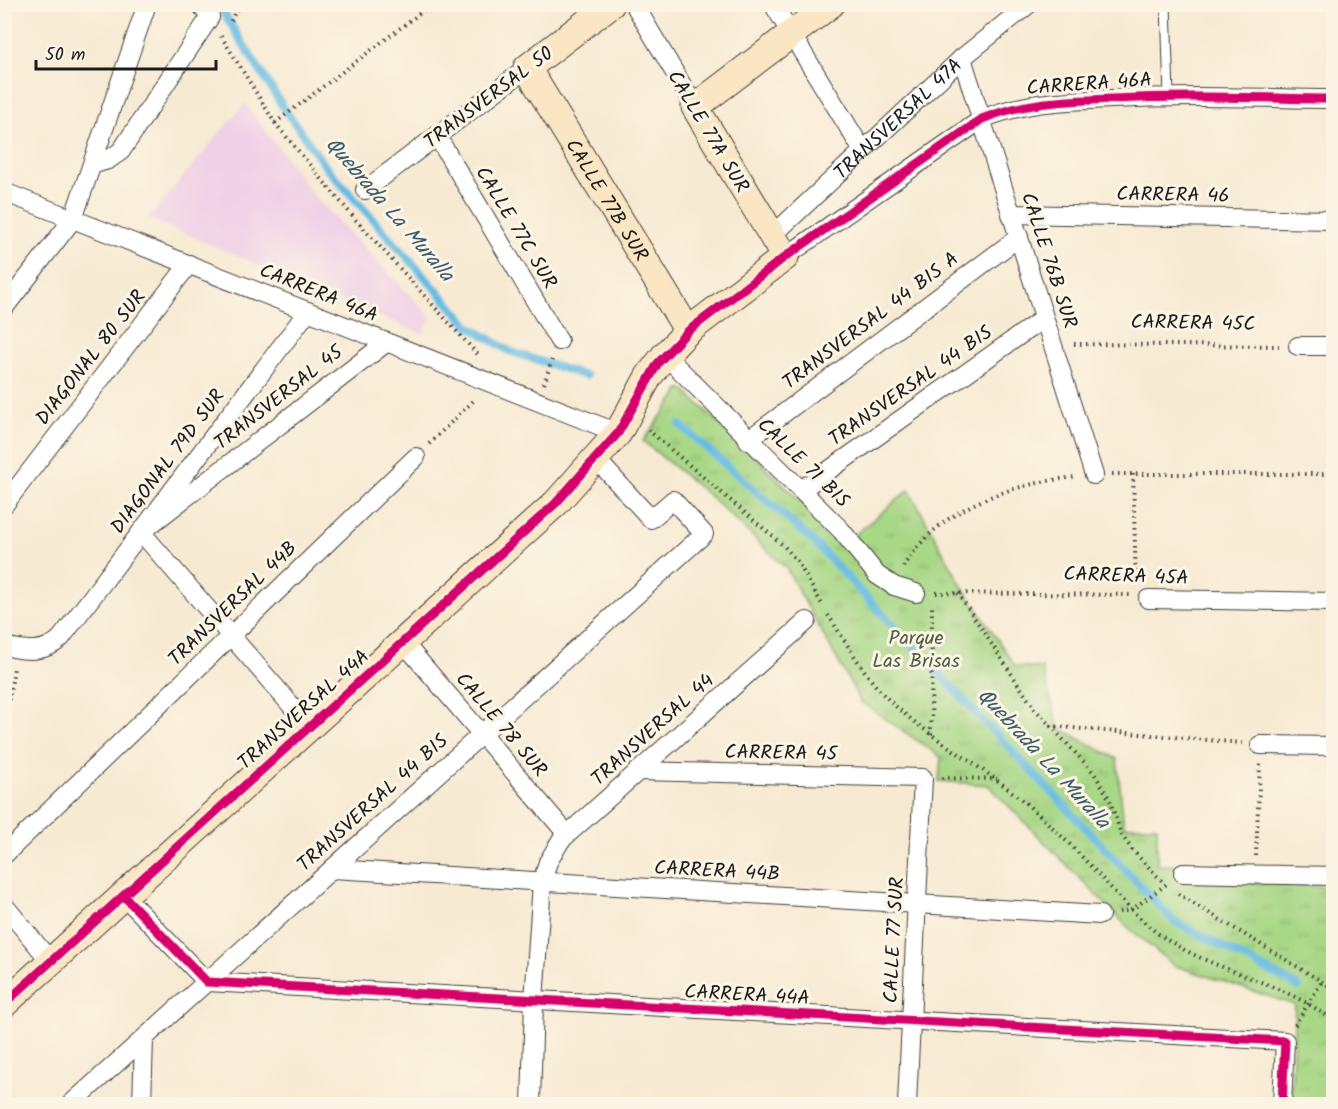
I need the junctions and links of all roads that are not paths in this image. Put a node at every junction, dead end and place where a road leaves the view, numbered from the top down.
1 (147, 4) edge
2 (611, 4) edge
3 (633, 4) edge
4 (772, 4) edge
5 (831, 4) edge
6 (1029, 4) edge
7 (1166, 4) edge
8 (205, 11) edge
9 (791, 34) junction
10 (962, 58) junction
11 (527, 68) junction
12 (1169, 96) junction
13 (1334, 99) edge
14 (695, 107) junction
15 (982, 119) junction
16 (437, 136) junction
17 (863, 152) junction
18 (92, 165) junction
19 (365, 190) dead end
20 (4, 192) edge
21 (1011, 214) junction
22 (73, 219) junction
23 (1334, 220) edge
24 (1019, 237) junction
25 (778, 246) junction
26 (189, 264) junction
27 (4, 308) edge
28 (308, 311) junction
29 (1044, 318) junction
30 (688, 331) junction
31 (387, 342) junction
32 (557, 346) road end
33 (1298, 346) road end
34 (1334, 346) edge
35 (665, 355) junction
36 (624, 424) junction
37 (748, 440) junction
38 (416, 457) road end
39 (597, 460) junction
40 (1094, 475) dead end
41 (801, 490) junction
42 (4, 505) edge
43 (141, 532) junction
44 (924, 593) road end
45 (1142, 597) road end
46 (1334, 602) edge
47 (807, 621) dead end
48 (231, 636) junction
49 (403, 642) junction
50 (11, 647) edge
51 (310, 728) junction
52 (482, 734) junction
53 (1260, 745) road end
54 (1334, 746) edge
55 (638, 771) junction
56 (923, 778) joint
57 (567, 834) junction
58 (4, 855) edge
59 (332, 869) junction
60 (1183, 873) dead end
61 (1334, 876) edge
62 (542, 882) junction
63 (124, 896) junction
64 (917, 904) junction
65 (4, 905) edge
66 (1100, 915) dead end
67 (51, 962) junction
68 (207, 982) junction
69 (534, 1001) junction
70 (4, 1004) edge
71 (911, 1021) junction
72 (144, 1039) junction
73 (71, 1104) edge
74 (142, 1104) edge
75 (531, 1104) edge
76 (907, 1104) edge
77 (1282, 1104) edge

1 - 18 street
2 - 11 street, TRANSVERSAL 50
3 - 14 street, CALLE 77A SUR
4 - 9 street
5 - 9 street
6 - 10 street, TRANSVERSAL 47A
7 - 12 lane
8 - 18 street
9 - 14 street
9 - 17 street
10 - 15 street, CALLE 76B SUR
10 - 17 street, TRANSVERSAL 47A
11 - 16 street, TRANSVERSAL 50
11 - 30 street, CALLE 77B SUR
12 - 13 street, CARRERA 46A
12 - 15 street, CARRERA 46A
14 - 25 street, CALLE 77A SUR
15 - 21 street, CALLE 76B SUR
15 - 25 street, CARRERA 46A
16 - 19 street, TRANSVERSAL 50
16 - 32 street, CALLE 77C SUR
17 - 25 street, TRANSVERSAL 47A
18 - 22 street
20 - 22 street, CARRERA 46A
21 - 23 street, CARRERA 46
21 - 24 street, CALLE 76B SUR
22 - 26 street, CARRERA 46A
22 - 27 street
24 - 29 street, CALLE 76B SUR
24 - 37 street, TRANSVERSAL 44 BIS A
25 - 30 street, TRANSVERSAL 47A
26 - 28 street, CARRERA 46A
26 - 42 street, DIAGONAL 80 SUR
28 - 31 street, CARRERA 46A
28 - 43 street, DIAGONAL 79D SUR
29 - 40 street, CALLE 76B SUR
29 - 41 street, TRANSVERSAL 44 BIS
30 - 35 street, TRANSVERSAL 47A
31 - 36 street, CARRERA 46A
31 - 43 street, TRANSVERSAL 45
33 - 34 street
35 - 36 street, TRANSVERSAL 47A
35 - 37 street, CALLE 71 BIS
36 - 39 street, TRANSVERSAL 44A
37 - 41 street, CALLE 71 BIS
38 - 48 street, TRANSVERSAL 44B
39 - 49 street, TRANSVERSAL 44A
39 - 52 street, TRANSVERSAL 44 BIS
41 - 44 street, CALLE 71 BIS
43 - 48 street
43 - 50 street, DIAGONAL 79D SUR
45 - 46 street, CARRERA 45A
47 - 55 street, TRANSVERSAL 44
48 - 51 street
48 - 58 street, TRANSVERSAL 44B
49 - 51 street, TRANSVERSAL 44A
49 - 52 street, CALLE 78 SUR
51 - 63 street, TRANSVERSAL 44A
52 - 57 street, CALLE 78 SUR
52 - 59 street, TRANSVERSAL 44 BIS
53 - 54 street
55 - 56 street, CARRERA 45
55 - 57 street, TRANSVERSAL 44
56 - 64 street, CALLE 77 SUR
57 - 62 street, TRANSVERSAL 44
59 - 62 street, CARRERA 44B
59 - 68 street, TRANSVERSAL 44 BIS
60 - 61 street
62 - 64 street, CARRERA 44B
62 - 69 street
63 - 67 street, TRANSVERSAL 44A
63 - 68 street
64 - 66 street, CARRERA 44B
64 - 71 street, CALLE 77 SUR
65 - 67 street
67 - 70 street, TRANSVERSAL 44A
68 - 69 street, CARRERA 44A
68 - 72 street, TRANSVERSAL 44 BIS
69 - 71 street, CARRERA 44A
69 - 75 street
71 - 76 street, CALLE 77 SUR
71 - 77 street, CARRERA 44A
72 - 73 street, TRANSVERSAL 44 BIS
72 - 74 street

